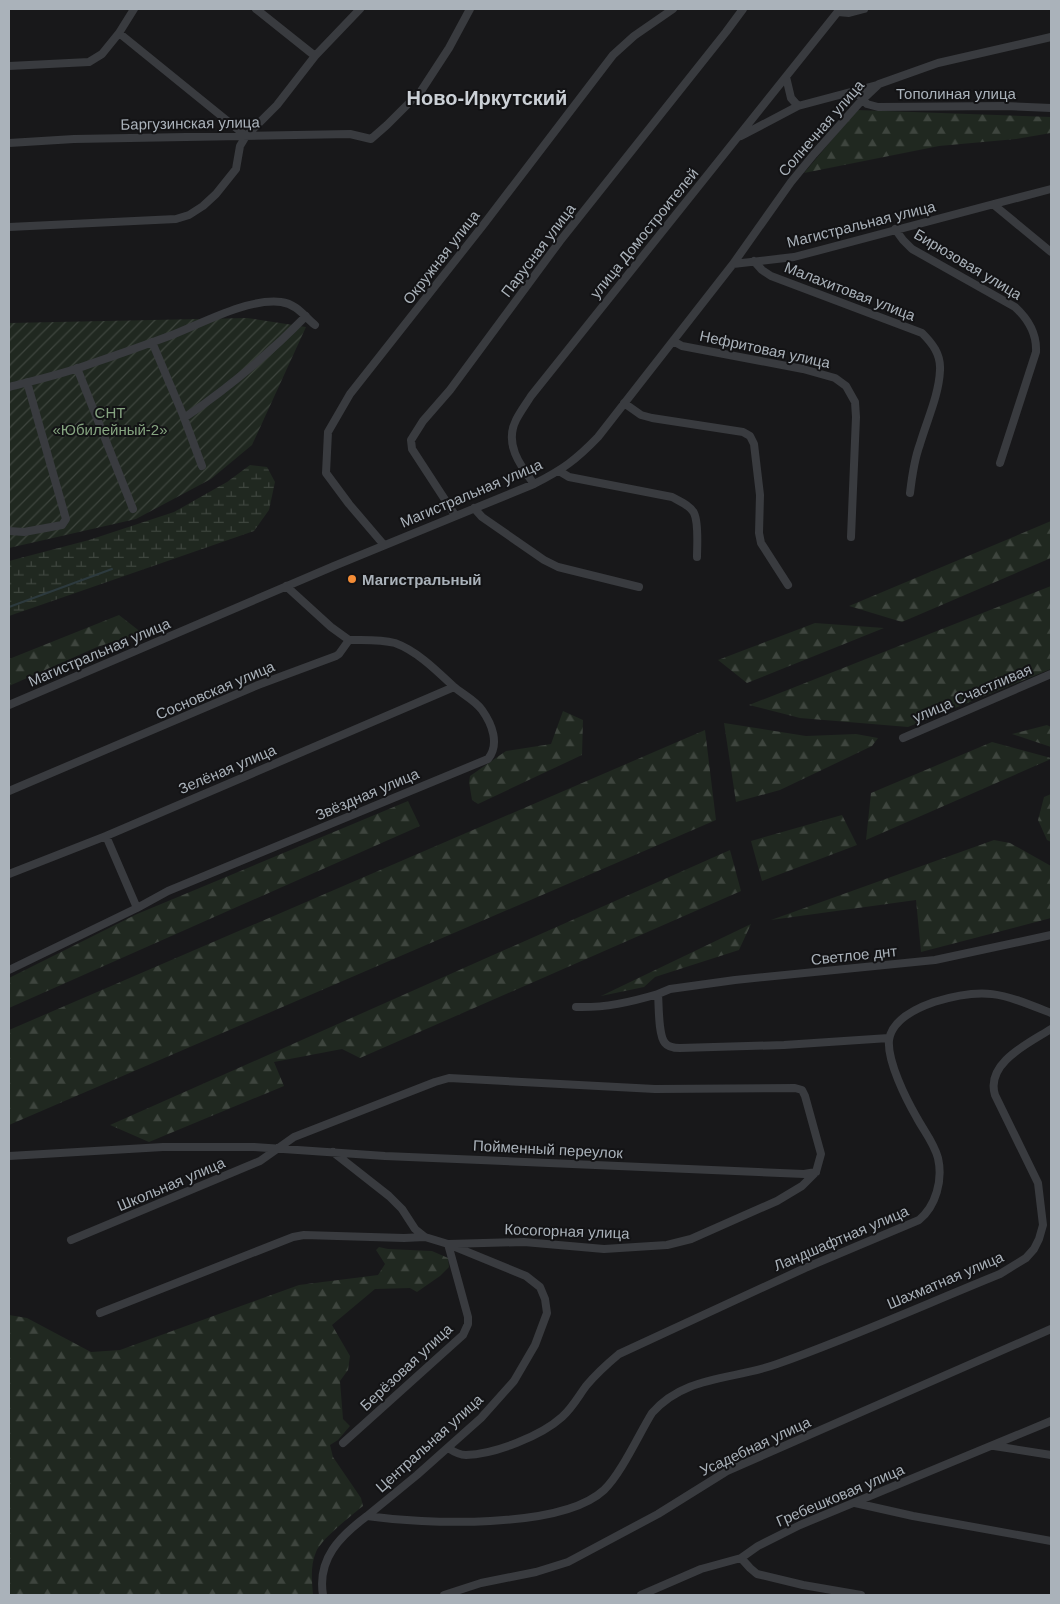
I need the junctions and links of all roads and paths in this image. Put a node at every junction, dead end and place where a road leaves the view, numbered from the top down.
1 (134, 9) edge
2 (256, 9) edge
3 (360, 9) edge
4 (470, 9) edge
5 (673, 9) edge
6 (743, 9) edge
7 (864, 9) edge
8 (839, 10) edge
9 (119, 33) junction
10 (1051, 36) edge
11 (315, 56) junction
12 (9, 66) edge
13 (786, 77) junction
14 (879, 84) junction
15 (854, 92) junction
16 (862, 100) junction
17 (798, 106) junction
18 (1051, 108) edge
19 (246, 136) junction
20 (738, 138) junction
21 (9, 143) edge
22 (1051, 189) edge
23 (994, 205) junction
24 (9, 227) edge
25 (895, 229) junction
26 (1051, 252) edge
27 (754, 261) junction
28 (733, 264) junction
29 (306, 316) junction
30 (315, 325) dead end
31 (673, 341) junction
32 (152, 342) junction
33 (77, 368) junction
34 (27, 382) junction
35 (9, 387) edge
36 (624, 403) junction
37 (184, 418) junction
38 (1000, 463) dead end
39 (202, 466) dead end
40 (559, 471) junction
41 (534, 484) junction
42 (910, 493) dead end
43 (474, 508) junction
44 (133, 509) dead end
45 (455, 515) junction
46 (9, 531) edge
47 (851, 537) dead end
48 (384, 545) junction
49 (697, 558) dead end
50 (788, 585) dead end
51 (286, 586) junction
52 (639, 588) dead end
53 (349, 640) junction
54 (1051, 674) edge
55 (454, 687) junction
56 (9, 705) edge
57 (903, 738) dead end
58 (9, 791) edge
59 (106, 836) junction
60 (9, 874) edge
61 (137, 908) junction
62 (1051, 935) edge
63 (9, 970) edge
64 (658, 994) junction
65 (576, 1007) dead end
66 (1051, 1013) edge
67 (1051, 1030) edge
68 (889, 1038) junction
69 (279, 1149) junction
70 (333, 1152) junction
71 (9, 1156) edge
72 (816, 1172) junction
73 (425, 1237) junction
74 (71, 1240) dead end
75 (448, 1244) junction
76 (100, 1313) dead end
77 (1051, 1329) edge
78 (652, 1413) joint
79 (1051, 1421) edge
80 (343, 1444) dead end
81 (994, 1446) junction
82 (448, 1448) junction
83 (1051, 1456) edge
84 (855, 1503) junction
85 (367, 1516) junction
86 (1051, 1541) edge
87 (741, 1558) junction
88 (324, 1595) edge
89 (449, 1595) edge
90 (641, 1595) edge
91 (861, 1595) edge

1 - 9 street
2 - 11 street
3 - 11 street
4 - 19 street, Баргузинская улица
5 - 48 street, Окружная улица
6 - 45 street, Парусная улица
7 - 8 street
8 - 13 street, улица Домостроителей
9 - 12 street
9 - 19 street
10 - 14 street, Солнечная улица
11 - 19 street
13 - 17 street
13 - 20 street, улица Домостроителей
14 - 15 street
14 - 16 street, Солнечная улица
15 - 16 street
15 - 17 street
16 - 18 street, Тополиная улица
16 - 28 street, Солнечная улица
17 - 20 street
19 - 21 street, Баргузинская улица
19 - 24 street
20 - 41 street, улица Домостроителей
22 - 23 street, Магистральная улица
23 - 25 street, Магистральная улица
23 - 26 street
25 - 27 street, Магистральная улица
25 - 38 street, Бирюзовая улица
27 - 28 street, Магистральная улица
27 - 42 street, Малахитовая улица
28 - 31 street, Магистральная улица
29 - 30 street
29 - 32 street
29 - 37 street
31 - 36 street, Магистральная улица
31 - 47 street, Нефритовая улица
32 - 33 street
32 - 37 street
33 - 34 street
33 - 44 street
34 - 35 street
34 - 46 street
36 - 40 street, Магистральная улица
36 - 50 street
37 - 39 street
40 - 41 street, Магистральная улица
40 - 49 street
41 - 43 street, Магистральная улица
43 - 45 street, Магистральная улица
43 - 52 street
45 - 48 street, Магистральная улица
48 - 51 street, Магистральная улица
51 - 53 street
51 - 56 street, Магистральная улица
53 - 55 street, Звёздная улица
53 - 58 street, Сосновская улица
54 - 57 street, улица Счастливая
55 - 59 street, Зелёная улица
55 - 61 street, Звёздная улица
59 - 60 street, Зелёная улица
59 - 61 street
61 - 63 street, Звёздная улица
62 - 64 street, Светлое днт
64 - 65 street, Светлое днт
64 - 68 street
66 - 68 street
67 - 78 street, Шахматная улица
68 - 82 street, Ландшафтная улица
69 - 70 street, Пойменный переулок
69 - 71 street, Пойменный переулок
69 - 72 street, Школьная улица
69 - 74 street, Школьная улица
70 - 72 street, Пойменный переулок
70 - 73 street
72 - 75 street, Косогорная улица
73 - 75 street, Центральная улица
73 - 76 street
75 - 80 street, Берёзовая улица
75 - 82 street, Центральная улица
77 - 89 street, Усадебная улица
78 - 85 street, Центральная улица
79 - 81 street, Гребешковая улица
81 - 83 street
81 - 84 street, Гребешковая улица
82 - 85 street, Центральная улица
84 - 86 street
84 - 87 street, Гребешковая улица
85 - 88 street, Центральная улица
87 - 90 street, Гребешковая улица
87 - 91 street

